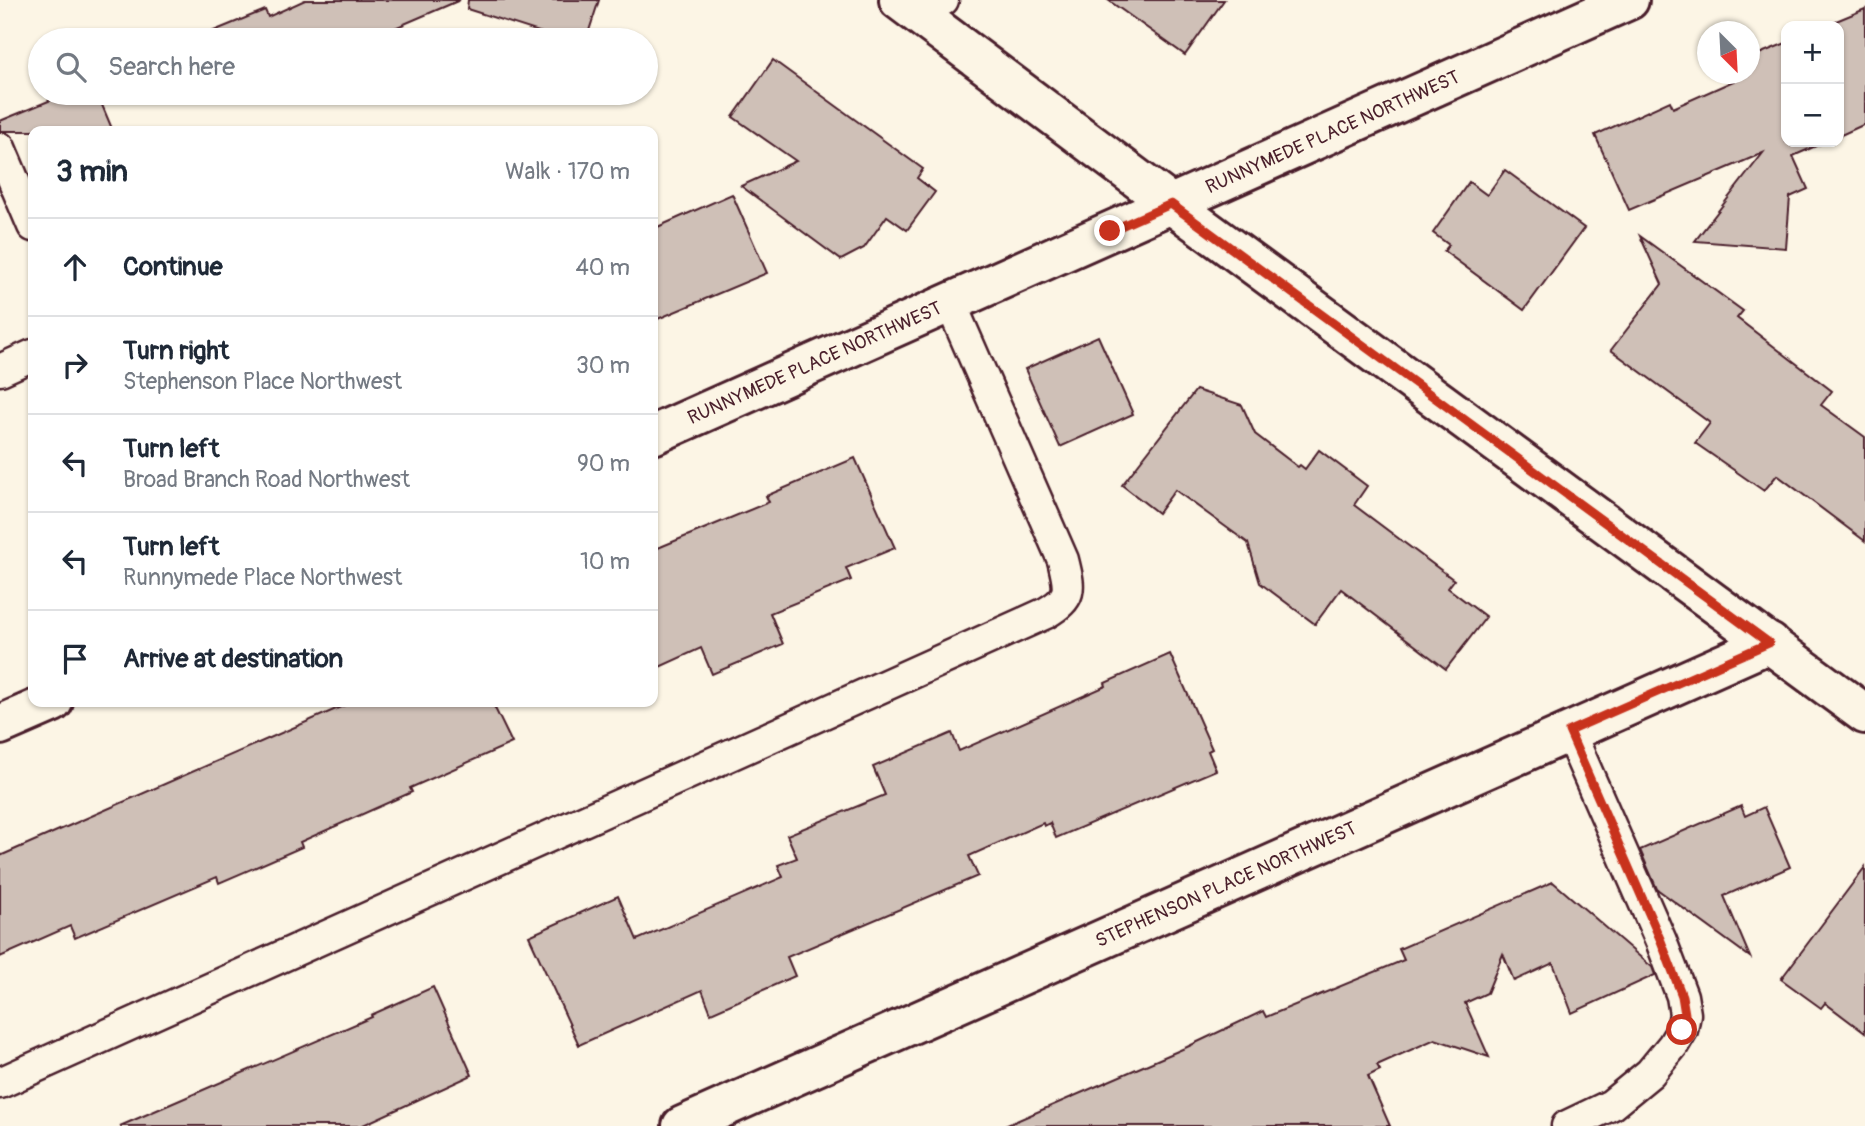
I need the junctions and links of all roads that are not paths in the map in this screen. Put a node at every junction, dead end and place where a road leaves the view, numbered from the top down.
1 (1629, 0) edge
2 (919, 4) edge
3 (0, 148) edge
4 (1171, 204) junction
5 (28, 214) edge
6 (950, 302) junction
7 (28, 357) edge
8 (0, 370) edge
9 (658, 433) edge
10 (1769, 643) junction
11 (42, 707) edge
12 (1865, 714) edge
13 (0, 726) edge
14 (1569, 731) junction
15 (0, 1083) edge
16 (682, 1126) edge
17 (1567, 1126) edge

1 - 4 street, RUNNYMEDE PLACE NORTHWEST
2 - 4 street
3 - 5 lane
4 - 6 street, RUNNYMEDE PLACE NORTHWEST
4 - 10 street
6 - 9 street, RUNNYMEDE PLACE NORTHWEST
6 - 15 lane
7 - 8 lane
10 - 12 street
10 - 14 street, STEPHENSON PLACE NORTHWEST
11 - 13 street
14 - 16 street, STEPHENSON PLACE NORTHWEST
14 - 17 lane

